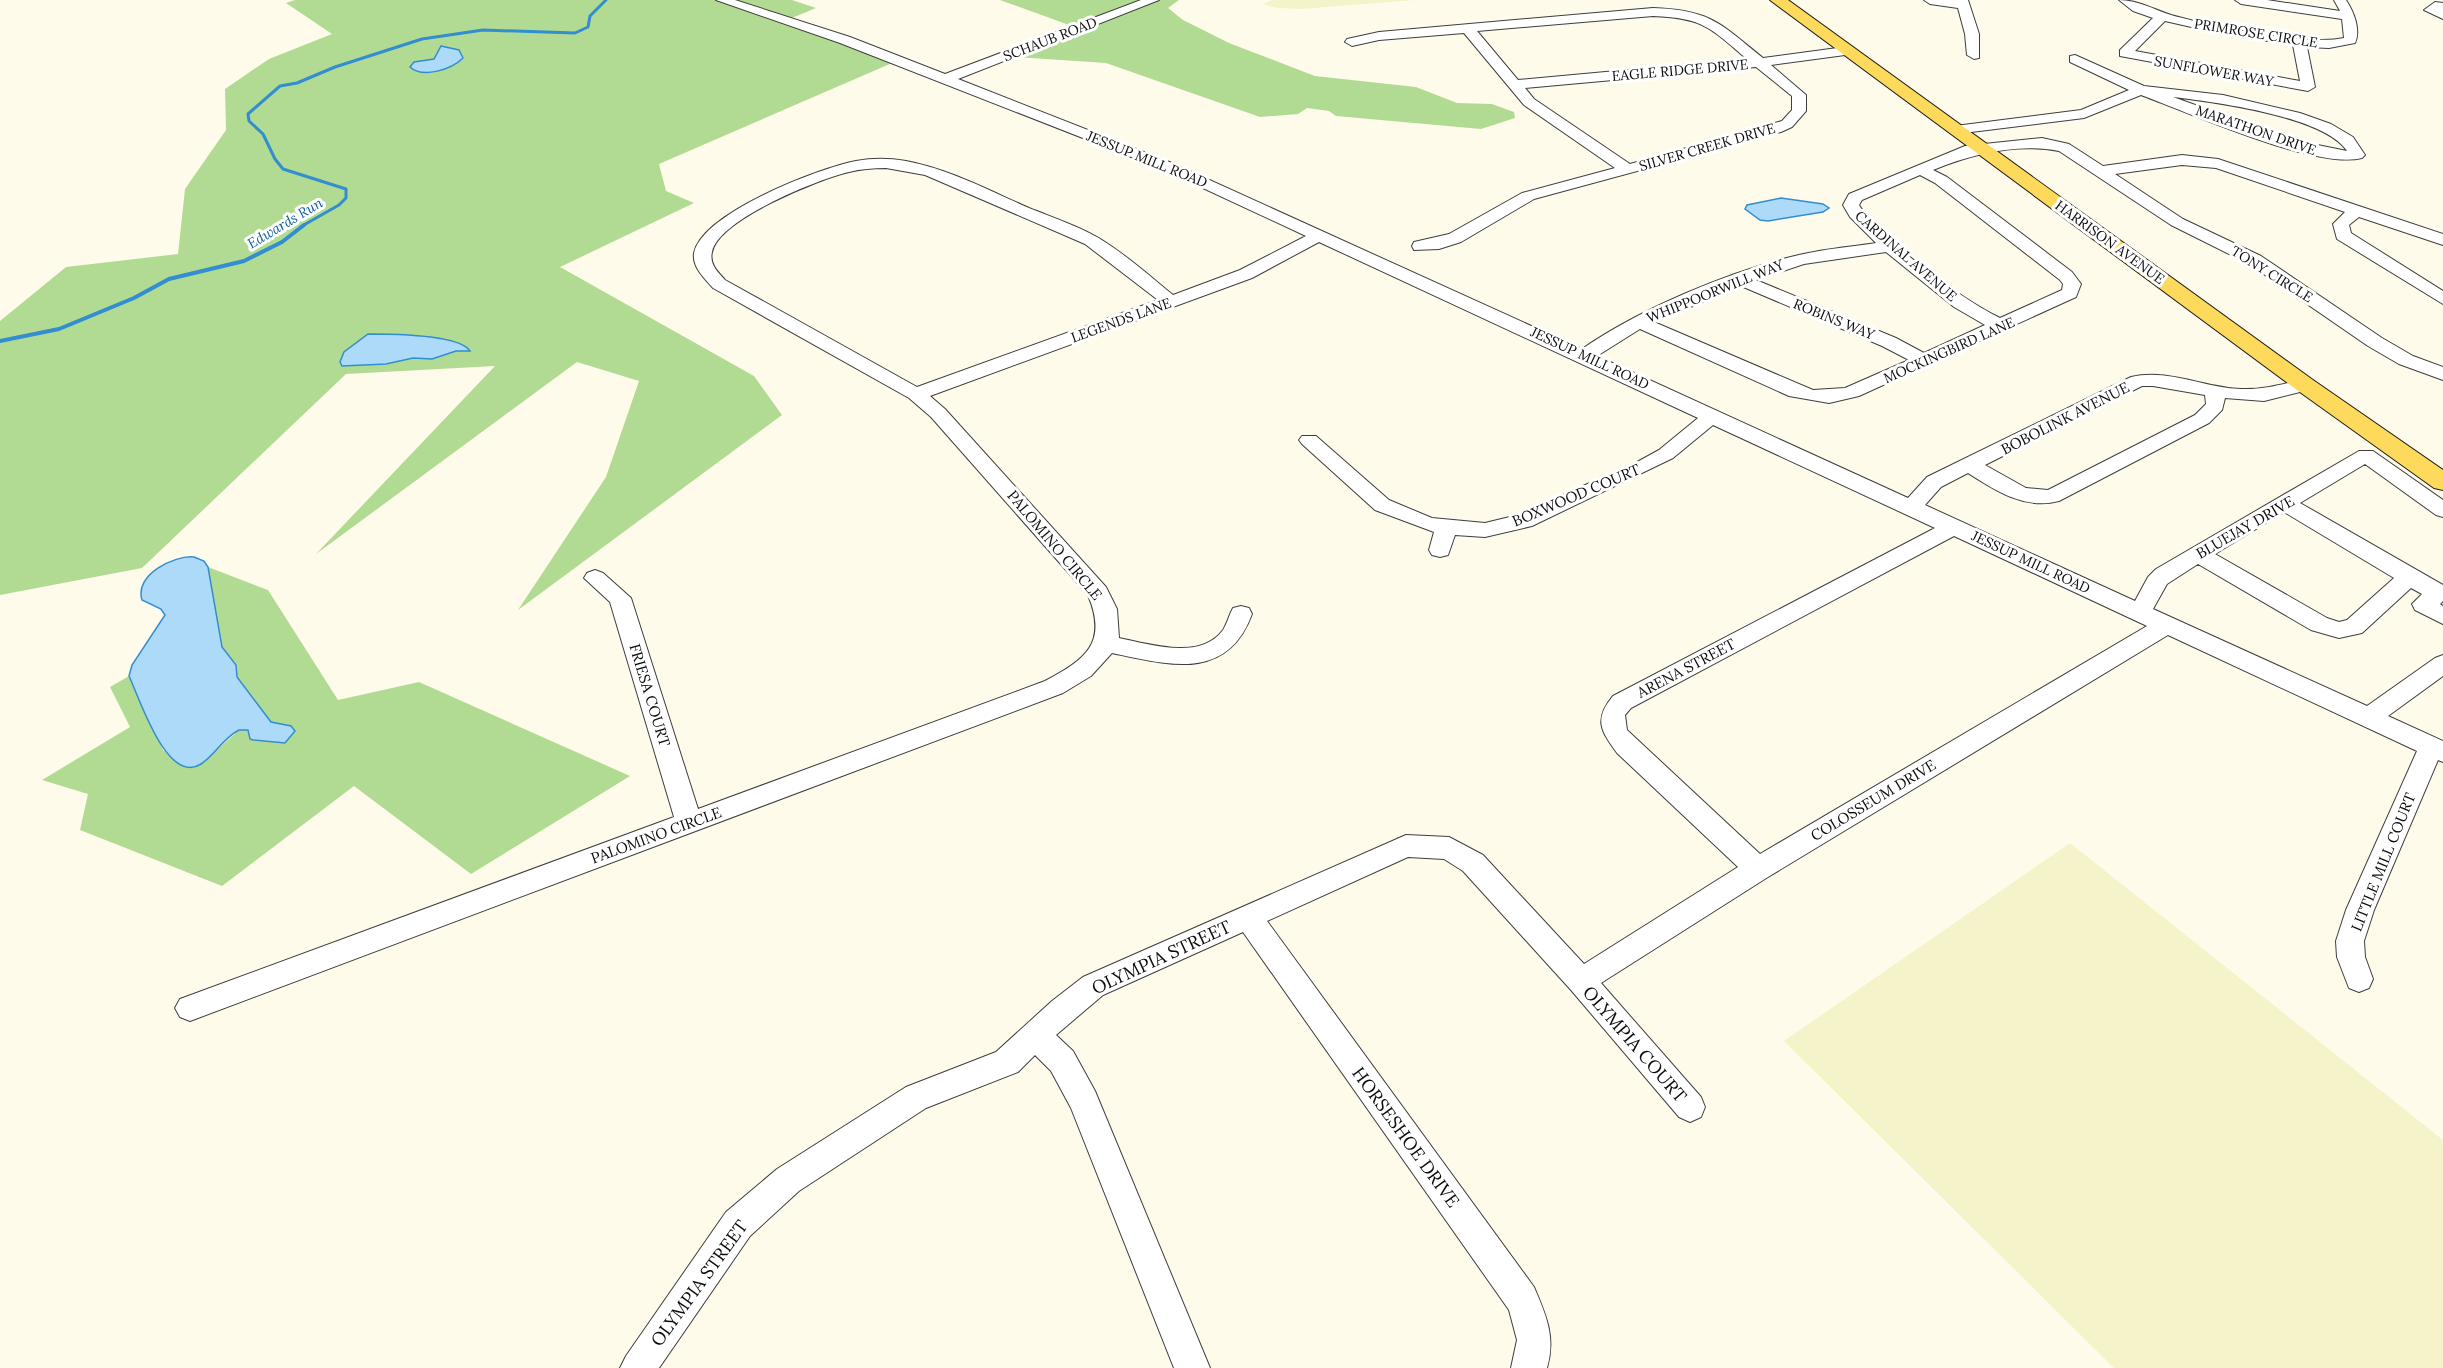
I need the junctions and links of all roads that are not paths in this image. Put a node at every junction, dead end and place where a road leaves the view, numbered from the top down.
1 (722, 0) edge
2 (1153, 0) edge
3 (1778, 0) edge
4 (1930, 0) edge
5 (2125, 0) edge
6 (2241, 0) edge
7 (2340, 0) edge
8 (1963, 2) edge
9 (2443, 7) edge
10 (2443, 15) edge
11 (2162, 16) junction
12 (2347, 16) junction
13 (1468, 29) junction
14 (2299, 41) junction
15 (1352, 42) dead end
16 (1845, 51) junction
17 (1974, 55) dead end
18 (2075, 59) dead end
19 (1762, 62) junction
20 (946, 79) junction
21 (1514, 85) junction
22 (2141, 90) junction
23 (1955, 130) junction
24 (1987, 151) junction
25 (1627, 169) junction
26 (1920, 169) junction
27 (2103, 171) junction
28 (2357, 211) junction
29 (1321, 235) junction
30 (2443, 240) edge
31 (1420, 246) dead end
32 (1889, 246) junction
33 (1743, 280) junction
34 (2443, 299) edge
35 (1170, 301) junction
36 (1639, 322) junction
37 (2001, 326) junction
38 (1585, 356) junction
39 (1925, 361) junction
40 (2443, 374) edge
41 (2305, 385) junction
42 (2213, 391) junction
43 (916, 394) junction
44 (1713, 415) junction
45 (1309, 440) dead end
46 (1970, 465) junction
47 (2443, 482) edge
48 (2286, 504) junction
49 (1911, 507) junction
50 (2442, 509) edge
51 (1954, 527) junction
52 (1446, 528) junction
53 (1440, 550) dead end
54 (2198, 554) junction
55 (595, 578) dead end
56 (2402, 583) junction
57 (2435, 596) edge
58 (2139, 612) junction
59 (1241, 614) dead end
60 (2443, 616) edge
61 (2167, 624) junction
62 (1105, 643) junction
63 (2443, 664) edge
64 (2368, 718) junction
65 (2437, 749) edge
66 (689, 823) junction
67 (1758, 869) junction
68 (1248, 917) junction
69 (2359, 979) dead end
70 (1581, 981) junction
71 (190, 1008) dead end
72 (1037, 1036) junction
73 (1690, 1107) dead end
74 (638, 1368) edge
75 (1192, 1368) edge
76 (1529, 1368) edge

1 - 20 street, JESSUP MILL ROAD
2 - 20 street, SCHAUB ROAD
3 - 16 main road, HARRISON AVENUE
4 - 8 street
5 - 11 street, PRIMROSE CIRCLE
6 - 12 street
7 - 12 street, PRIMROSE CIRCLE
8 - 17 street
9 - 10 street
11 - 14 street, PRIMROSE CIRCLE
11 - 14 street, SUNFLOWER WAY
12 - 14 street, PRIMROSE CIRCLE
13 - 15 street, SILVER CREEK DRIVE
13 - 19 street, SILVER CREEK DRIVE
13 - 21 street
16 - 19 street, EAGLE RIDGE DRIVE
16 - 23 main road, HARRISON AVENUE
18 - 22 street, MARATHON DRIVE
19 - 21 street, EAGLE RIDGE DRIVE
19 - 25 street, SILVER CREEK DRIVE
20 - 29 street, JESSUP MILL ROAD
21 - 25 street
22 - 22 street, MARATHON DRIVE
22 - 23 street, MARATHON DRIVE
23 - 24 main road, HARRISON AVENUE
24 - 26 street, CARDINAL AVENUE
24 - 27 street, TONY CIRCLE
24 - 41 main road, HARRISON AVENUE
25 - 31 street, SILVER CREEK DRIVE
26 - 32 street, CARDINAL AVENUE
26 - 37 street, MOCKINGBIRD LANE
27 - 28 street
27 - 40 street, TONY CIRCLE
28 - 30 street
28 - 34 street
29 - 35 street, LEGENDS LANE
29 - 38 street, JESSUP MILL ROAD
32 - 33 street, WHIPPOORWILL WAY
32 - 37 street, CARDINAL AVENUE
33 - 36 street, WHIPPOORWILL WAY
33 - 39 street, ROBINS WAY
35 - 43 street, LEGENDS LANE
35 - 43 street, PALOMINO CIRCLE
36 - 38 street, WHIPPOORWILL WAY
36 - 39 street, MOCKINGBIRD LANE
37 - 39 street, MOCKINGBIRD LANE
38 - 44 street, JESSUP MILL ROAD
41 - 42 street, BOBOLINK AVENUE
41 - 47 main road, HARRISON AVENUE
42 - 46 street, BOBOLINK AVENUE
42 - 46 street
43 - 62 street, PALOMINO CIRCLE
44 - 49 street, JESSUP MILL ROAD
44 - 52 street, BOXWOOD COURT
45 - 52 street, BOXWOOD COURT
46 - 49 street, BOBOLINK AVENUE
48 - 50 street, BLUEJAY DRIVE
48 - 54 street, BLUEJAY DRIVE
48 - 56 street
49 - 51 street, JESSUP MILL ROAD
51 - 58 street, JESSUP MILL ROAD
51 - 67 street, ARENA STREET
52 - 53 street
54 - 56 street
54 - 58 street, BLUEJAY DRIVE
55 - 66 street, FRIESA COURT
56 - 57 street
57 - 60 street
58 - 61 street, JESSUP MILL ROAD
59 - 62 street
61 - 64 street, JESSUP MILL ROAD
61 - 67 street, COLOSSEUM DRIVE
62 - 66 street, PALOMINO CIRCLE
63 - 64 street
64 - 65 street, JESSUP MILL ROAD
65 - 69 street, LITTLE MILL COURT
66 - 71 street, PALOMINO CIRCLE
67 - 70 street, COLOSSEUM DRIVE
68 - 70 street, OLYMPIA STREET
68 - 72 street, OLYMPIA STREET
68 - 76 street, HORSESHOE DRIVE
70 - 73 street, OLYMPIA COURT
72 - 74 street, OLYMPIA STREET
72 - 75 street

